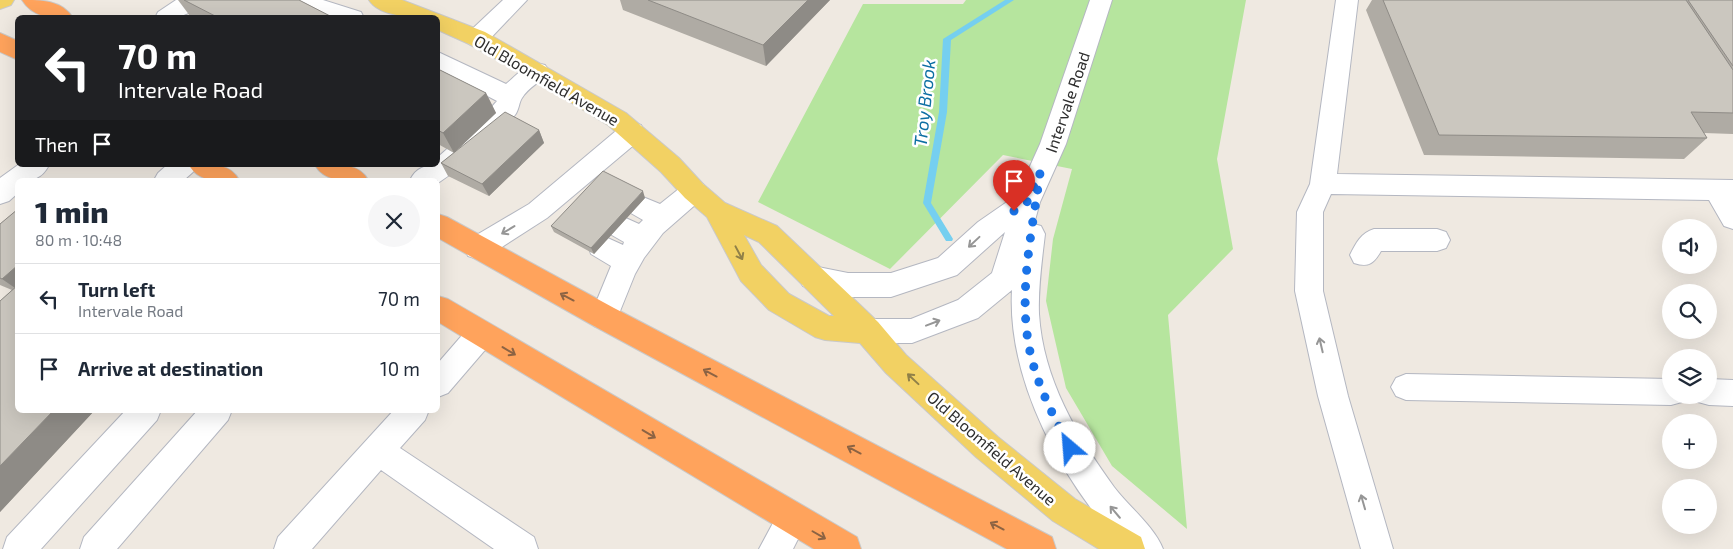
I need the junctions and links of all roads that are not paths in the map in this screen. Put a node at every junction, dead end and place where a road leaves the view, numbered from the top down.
1 (33, 0) edge
2 (191, 0) edge
3 (299, 0) edge
4 (380, 0) edge
5 (516, 0) edge
6 (1101, 0) edge
7 (1347, 0) edge
8 (57, 15) edge
9 (170, 15) edge
10 (344, 15) edge
11 (420, 15) edge
12 (440, 22) edge
13 (477, 38) junction
14 (0, 41) edge
15 (15, 50) edge
16 (440, 61) edge
17 (0, 65) edge
18 (15, 68) edge
19 (537, 71) junction
20 (508, 96) junction
21 (632, 132) junction
22 (33, 167) edge
23 (182, 167) edge
24 (205, 167) edge
25 (332, 167) edge
26 (1040, 173) junction
27 (15, 178) edge
28 (16, 178) edge
29 (169, 178) edge
30 (223, 178) edge
31 (351, 178) edge
32 (426, 178) edge
33 (1323, 184) junction
34 (3, 186) edge
35 (1725, 190) edge
36 (694, 191) junction
37 (1027, 202) junction
38 (638, 205) edge
39 (716, 210) junction
40 (538, 212) junction
41 (663, 218) junction
42 (1733, 218) edge
43 (561, 225) edge
44 (440, 226) edge
45 (1437, 240) dead end
46 (601, 246) edge
47 (478, 248) junction
48 (1364, 255) dead end
49 (628, 262) junction
50 (813, 278) junction
51 (440, 309) edge
52 (604, 317) junction
53 (868, 331) junction
54 (481, 334) junction
55 (440, 382) edge
56 (1406, 387) dead end
57 (1662, 392) edge
58 (1717, 392) edge
59 (1733, 393) edge
60 (143, 413) edge
61 (214, 413) edge
62 (411, 413) edge
63 (378, 450) junction
64 (792, 519) junction
65 (18, 549) edge
66 (96, 549) edge
67 (290, 549) edge
68 (522, 549) edge
69 (775, 549) edge
70 (844, 549) edge
71 (1040, 549) edge
72 (1129, 549) edge
73 (1147, 549) edge
74 (1377, 549) edge

1 - 8 highway
2 - 9 street
3 - 10 street
4 - 11 main road
5 - 13 street
6 - 26 street, Intervale Road
7 - 33 street
12 - 13 main road, Old Bloomfield Avenue
13 - 19 main road, Old Bloomfield Avenue
14 - 15 highway
16 - 20 street
17 - 18 highway
19 - 20 street
19 - 21 main road, Old Bloomfield Avenue
20 - 32 street
21 - 36 main road, Old Bloomfield Avenue
21 - 40 street
22 - 28 street
23 - 29 street
24 - 30 highway
25 - 31 highway
26 - 37 street, Intervale Road
73 -> 26 street
27 - 34 street
33 - 35 street
74 -> 33 street
35 - 42 street
36 - 39 main road, Old Bloomfield Avenue
36 - 41 street
37 -> 50 street
53 -> 37 street, Intervale Road
38 - 41 street
39 - 50 main road, Old Bloomfield Avenue
39 -> 53 main road, Old Bloomfield Avenue
40 - 43 street
40 -> 47 street
41 - 49 street
44 - 47 highway
45 - 48 street
46 - 49 street
52 -> 47 highway
49 - 52 street
50 - 53 main road, Old Bloomfield Avenue
51 - 54 highway
71 -> 52 highway
72 -> 53 main road, Old Bloomfield Avenue
54 - 55 street
54 -> 64 highway
56 - 57 street
58 - 59 street
60 - 65 street
61 - 66 street
62 - 63 street
63 - 67 street
63 - 68 street
64 - 69 street
64 -> 70 highway

